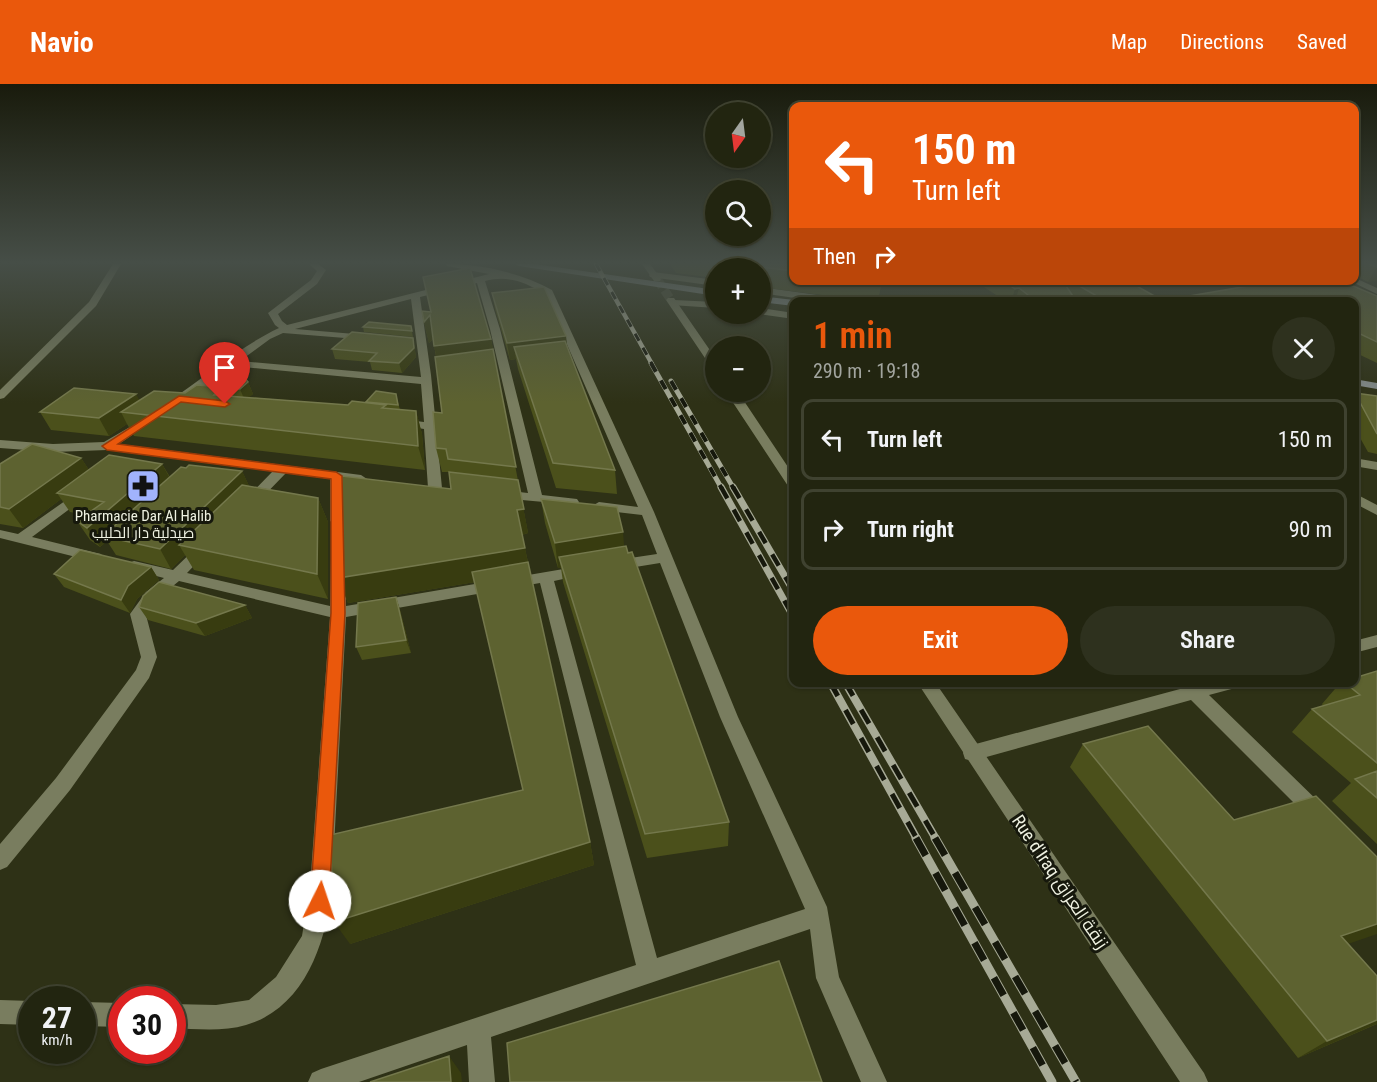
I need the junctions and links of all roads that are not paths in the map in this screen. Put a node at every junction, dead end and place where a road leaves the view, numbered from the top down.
1 (86, 311) edge
2 (276, 311) edge
3 (354, 311) edge
4 (415, 311) edge
5 (489, 311) edge
6 (556, 311) edge
7 (678, 311) tunnel mouth
8 (771, 313) edge
9 (789, 315) edge
10 (282, 329) junction
11 (373, 339) edge
12 (705, 350) edge
13 (229, 363) junction
14 (430, 376) junction
15 (1359, 383) edge
16 (1377, 386) edge
17 (0, 396) edge
18 (202, 401) edge
19 (739, 402) edge
20 (170, 405) junction
21 (384, 421) edge
22 (430, 426) junction
23 (0, 444) edge
24 (107, 446) junction
25 (53, 447) junction
26 (138, 451) junction
27 (35, 460) edge
28 (1359, 463) edge
29 (120, 464) edge
30 (1377, 466) edge
31 (283, 469) junction
32 (336, 476) junction
33 (789, 478) edge
34 (380, 481) edge
35 (93, 484) edge
36 (435, 488) edge
37 (491, 493) edge
38 (536, 498) junction
39 (1359, 499) edge
40 (1377, 511) edge
41 (647, 512) junction
42 (238, 513) edge
43 (0, 534) edge
44 (215, 537) edge
45 (22, 538) junction
46 (666, 557) junction
47 (176, 577) junction
48 (546, 577) junction
49 (338, 613) junction
50 (1377, 641) edge
51 (1359, 646) edge
52 (928, 687) edge
53 (1216, 687) edge
54 (1195, 693) junction
55 (972, 753) junction
56 (1327, 824) edge
57 (0, 860) edge
58 (819, 915) junction
59 (649, 972) junction
60 (0, 1012) edge
61 (18, 1013) edge
62 (186, 1016) edge
63 (478, 1028) junction
64 (321, 1082) edge
65 (482, 1082) edge
66 (874, 1082) edge
67 (1195, 1082) edge

1 - 17 street
2 - 10 street
3 - 10 street
4 - 14 street
5 - 38 street
6 - 41 street
7 - 12 street
8 - 9 street
10 - 11 street
10 - 13 street
13 - 14 street
13 - 20 street
14 - 22 street
15 - 16 main road
18 - 20 street
19 - 33 street
20 - 24 street
21 - 22 street
22 - 36 street
23 - 25 street
24 - 25 street
24 - 26 street
25 - 27 street
26 - 29 street
26 - 31 street
28 - 30 street
31 - 32 street
31 - 42 street
32 - 34 street
32 - 49 street
35 - 45 street
37 - 38 street
38 - 41 street
39 - 40 street
41 - 46 street
43 - 45 street
44 - 47 street
45 - 47 street
46 - 48 street
46 - 58 street
47 - 49 street
47 - 57 street
48 - 49 street
48 - 59 street
49 - 62 street
50 - 51 street
52 - 55 street, Rue d'Iraq زنقة العراق
53 - 54 street
54 - 55 street
54 - 56 street
55 - 67 street, Rue d'Iraq زنقة العراق
58 - 59 street
58 - 66 street
59 - 63 street
60 - 61 street
63 - 64 street
63 - 65 street

